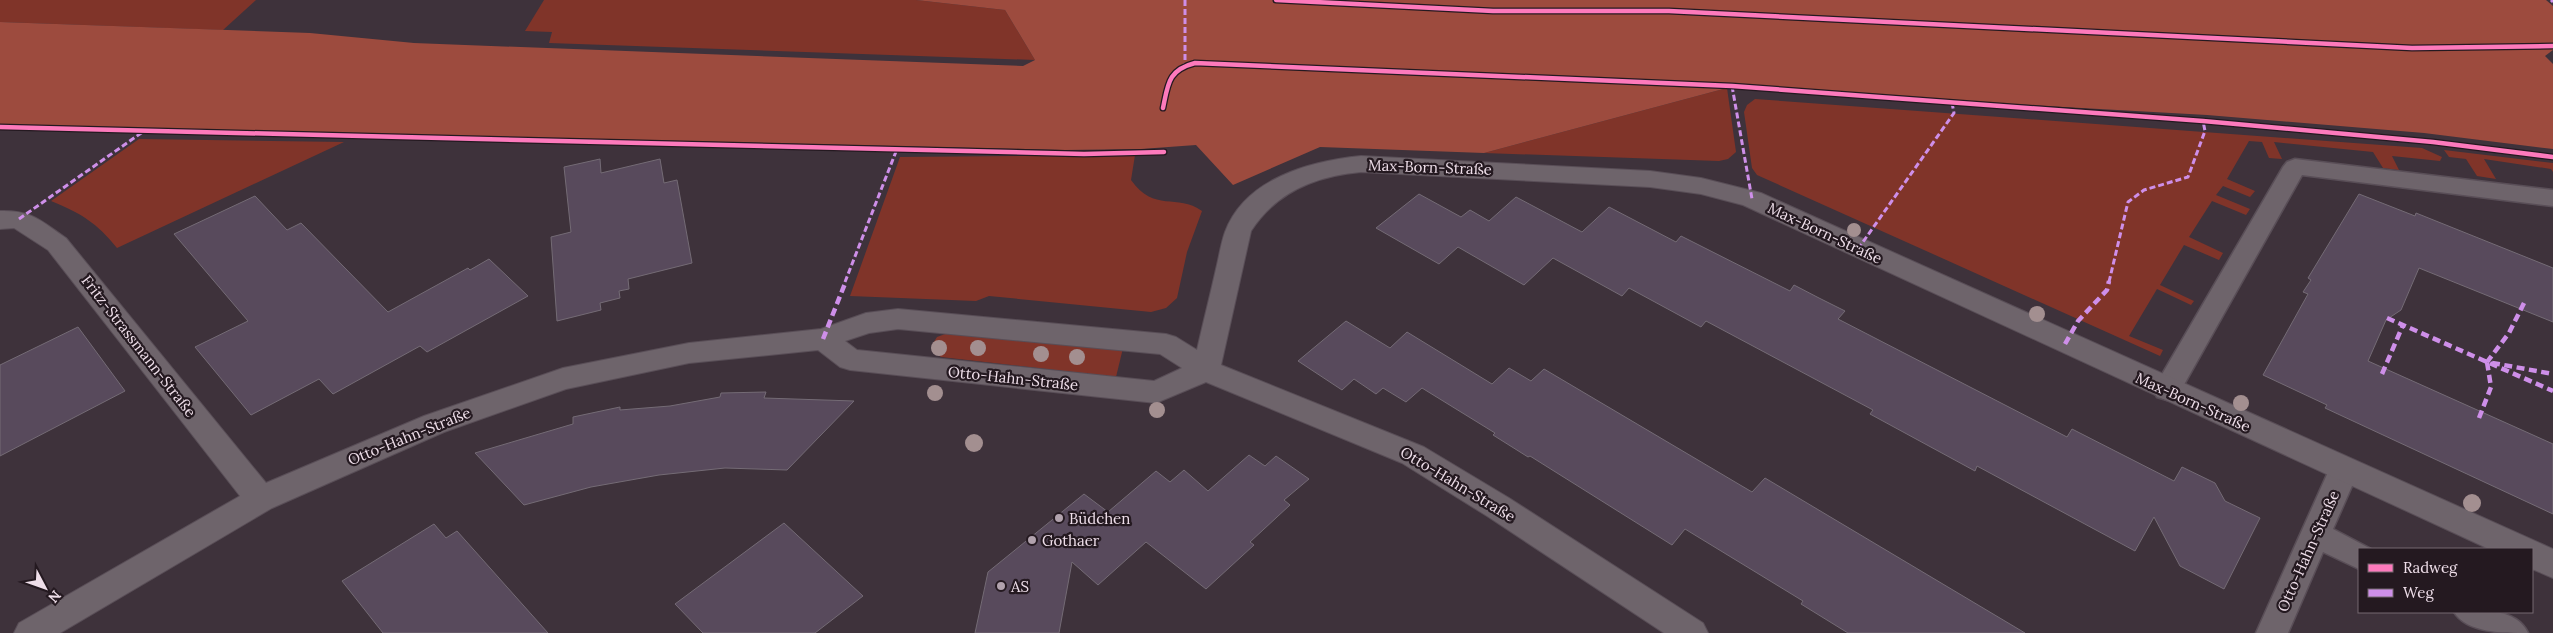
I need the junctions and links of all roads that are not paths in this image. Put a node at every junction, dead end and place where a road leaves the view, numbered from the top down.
1 (2553, 198) edge
2 (0, 220) edge
3 (823, 339) junction
4 (1206, 370) junction
5 (2167, 390) junction
6 (2344, 470) junction
7 (261, 499) junction
8 (2316, 535) junction
9 (2518, 548) edge
10 (2533, 554) edge
11 (2358, 556) edge
12 (2553, 564) edge
13 (2472, 613) edge
14 (32, 633) edge
15 (1691, 633) edge
16 (2272, 633) edge
17 (2512, 633) edge

1 - 5 lane
2 - 7 street, Fritz-Strassmann-Straße
3 - 4 street, Otto-Hahn-Straße
3 - 4 street, Otto-Hahn-Straße
3 - 7 street, Otto-Hahn-Straße
4 - 5 street, Max-Born-Straße
4 - 15 street, Otto-Hahn-Straße
5 - 6 street, Max-Born-Straße
6 - 8 lane, Otto-Hahn-Straße
6 - 9 street, Max-Born-Straße
7 - 14 street, Otto-Hahn-Straße
8 - 11 lane
8 - 16 lane, Otto-Hahn-Straße
10 - 12 street
13 - 17 lane

